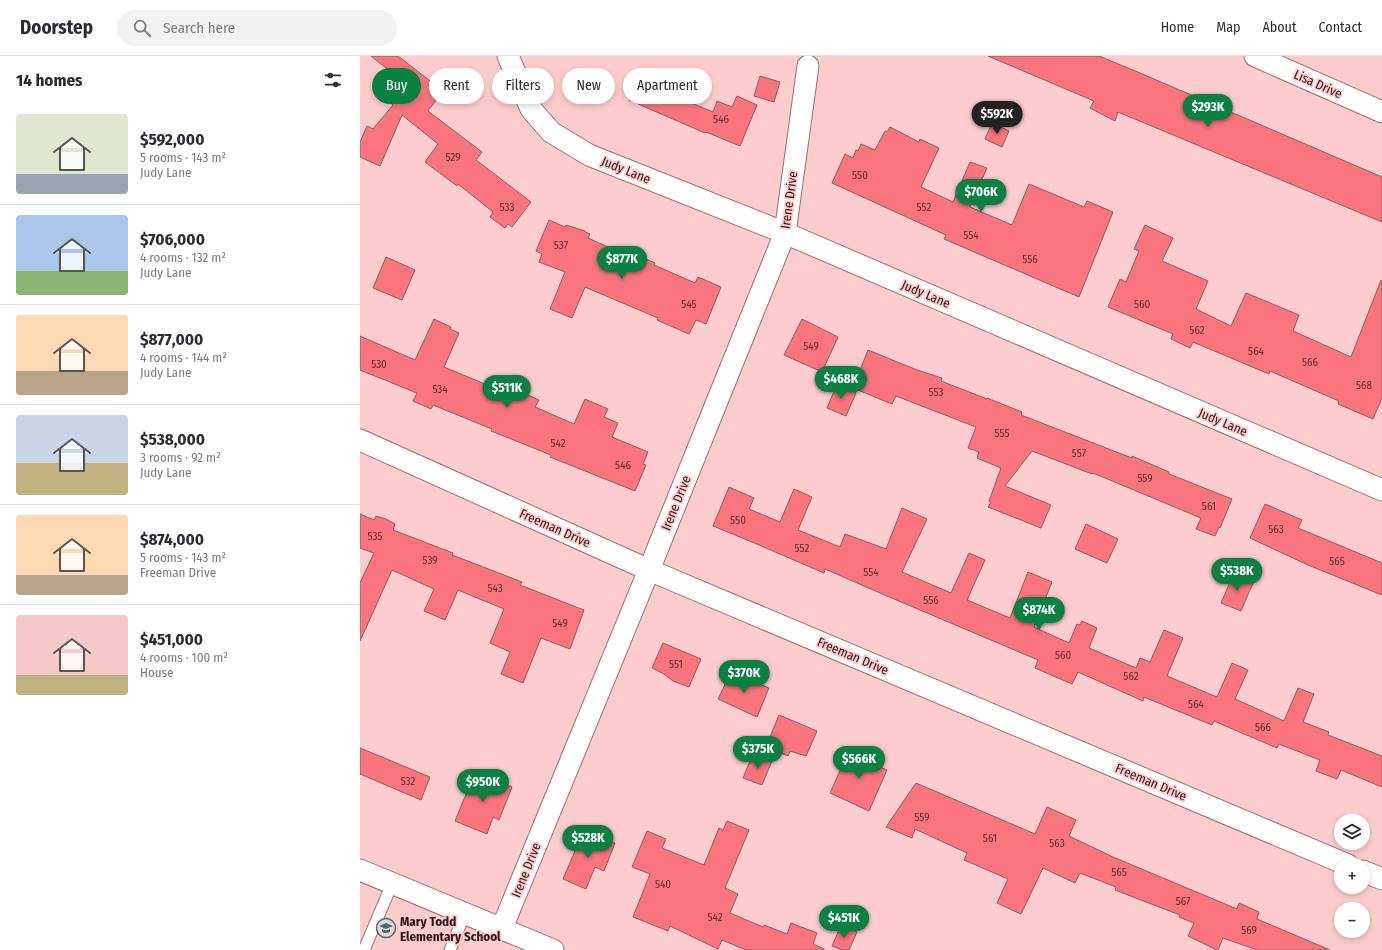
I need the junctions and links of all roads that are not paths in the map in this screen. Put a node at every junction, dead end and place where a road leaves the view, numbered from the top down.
1 (508, 56) edge
2 (1265, 58) edge
3 (808, 66) dead end
4 (1382, 112) edge
5 (785, 233) junction
6 (360, 440) edge
7 (1382, 490) edge
8 (650, 570) junction
9 (1334, 859) edge
10 (360, 870) edge
11 (1370, 874) edge
12 (1382, 879) edge
13 (392, 884) junction
14 (465, 913) junction
15 (502, 928) junction
16 (364, 950) edge
17 (450, 950) edge
18 (554, 950) edge

1 - 5 street, Judy Lane
2 - 4 street, Lisa Drive
3 - 5 street, Irene Drive
5 - 7 street, Judy Lane
5 - 8 street, Irene Drive
6 - 8 street, Freeman Drive
8 - 9 street, Freeman Drive
8 - 15 street, Irene Drive
10 - 13 street
11 - 12 street
13 - 14 street
13 - 16 lane
14 - 15 street
14 - 17 lane
15 - 18 street

